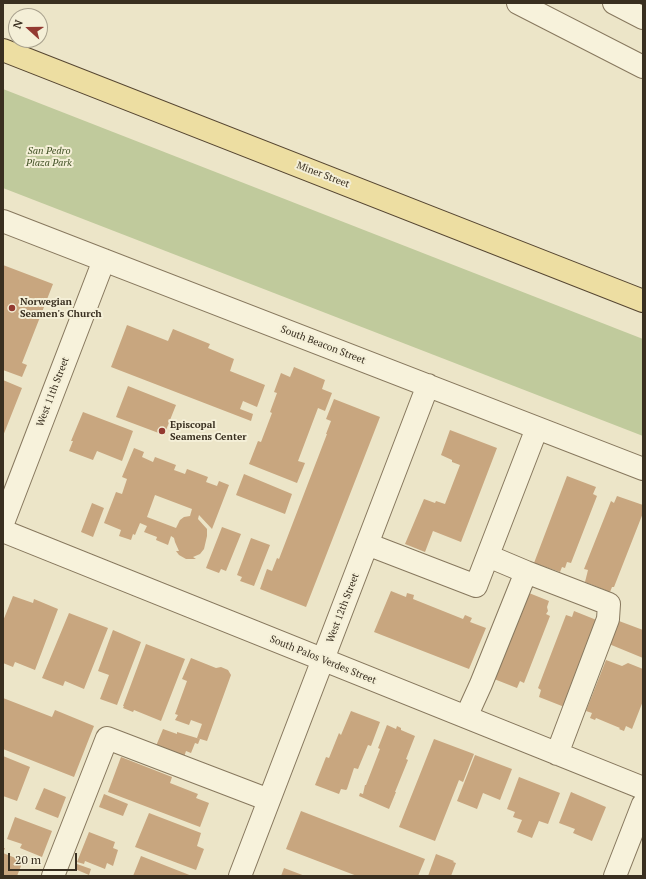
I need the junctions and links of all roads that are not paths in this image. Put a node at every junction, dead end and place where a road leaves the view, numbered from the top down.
1 (518, 3) edge
2 (614, 3) edge
3 (643, 18) edge
4 (3, 50) edge
5 (643, 67) edge
6 (3, 221) edge
7 (104, 260) junction
8 (643, 301) edge
9 (428, 385) junction
10 (537, 428) junction
11 (643, 469) edge
12 (3, 523) edge
13 (3, 531) edge
14 (367, 544) junction
15 (488, 556) junction
16 (526, 572) junction
17 (323, 660) junction
18 (466, 717) junction
19 (557, 754) junction
20 (643, 788) edge
21 (269, 800) junction
22 (643, 804) edge
23 (53, 876) edge
24 (240, 876) edge
25 (615, 876) edge

1 - 5 street
2 - 3 street
4 - 8 main road, Miner Street
6 - 7 street, South Beacon Street
7 - 9 street, South Beacon Street
7 - 12 street, West 11th Street
9 - 10 street, South Beacon Street
9 - 14 street, West 12th Street
10 - 11 street, South Beacon Street
10 - 15 street
13 - 17 street, South Palos Verdes Street
14 - 15 street
14 - 17 street, West 12th Street
15 - 16 street
16 - 18 street
16 - 19 street
17 - 18 street, South Palos Verdes Street
17 - 21 street, West 12th Street
18 - 19 street, South Palos Verdes Street
19 - 20 street, South Palos Verdes Street
21 - 23 street
21 - 24 street, West 12th Street
22 - 25 street

